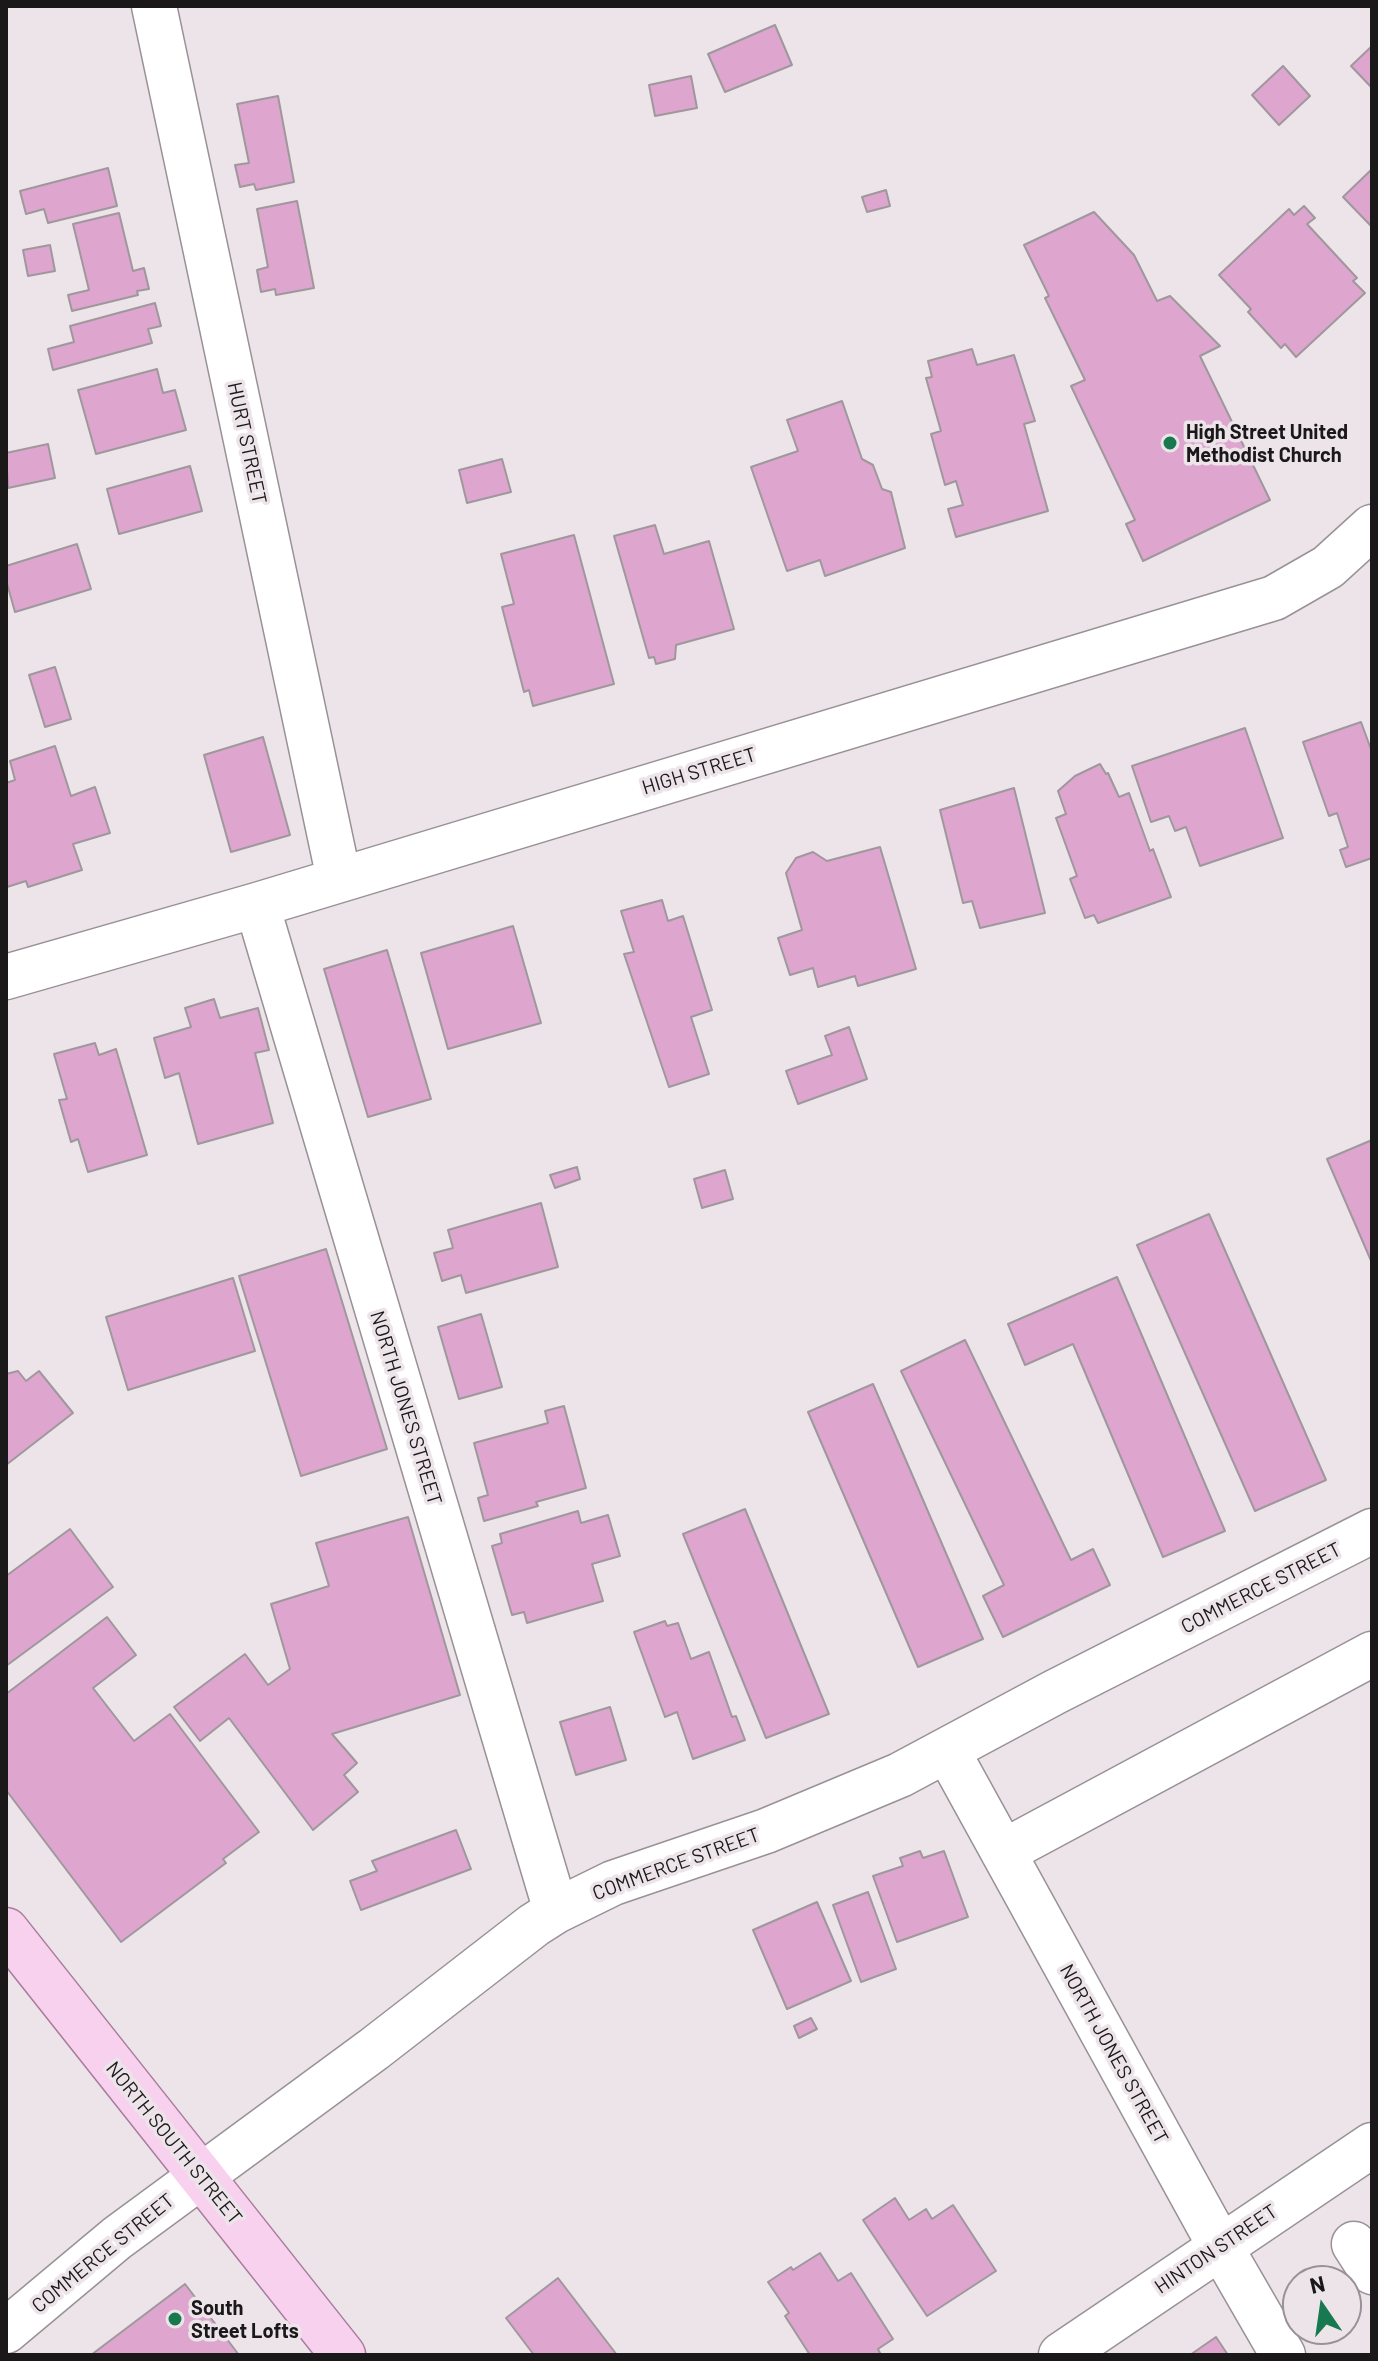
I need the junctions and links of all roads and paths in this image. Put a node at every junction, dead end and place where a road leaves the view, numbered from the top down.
1 (154, 6) edge
2 (1372, 527) edge
3 (339, 879) junction
4 (257, 905) junction
5 (6, 977) edge
6 (1372, 1531) edge
7 (1372, 1654) edge
8 (948, 1752) junction
9 (1003, 1852) junction
10 (556, 1911) junction
11 (6, 1930) edge
12 (1372, 2145) edge
13 (200, 2176) junction
14 (1220, 2246) junction
15 (6, 2331) edge
16 (343, 2355) edge
17 (1061, 2355) edge
18 (1283, 2355) edge

1 - 3 street, HURT STREET
2 - 3 street, HIGH STREET
3 - 4 street, HIGH STREET
4 - 5 street, HIGH STREET
4 - 10 street, NORTH JONES STREET
6 - 8 street, COMMERCE STREET
7 - 9 street
8 - 9 street, NORTH JONES STREET
8 - 10 street, COMMERCE STREET
9 - 14 street, NORTH JONES STREET
10 - 13 street, COMMERCE STREET
11 - 13 main road, NORTH SOUTH STREET
12 - 14 street, HINTON STREET
13 - 15 street, COMMERCE STREET
13 - 16 main road, NORTH SOUTH STREET
14 - 17 street, HINTON STREET
14 - 18 street, NORTH JONES STREET

